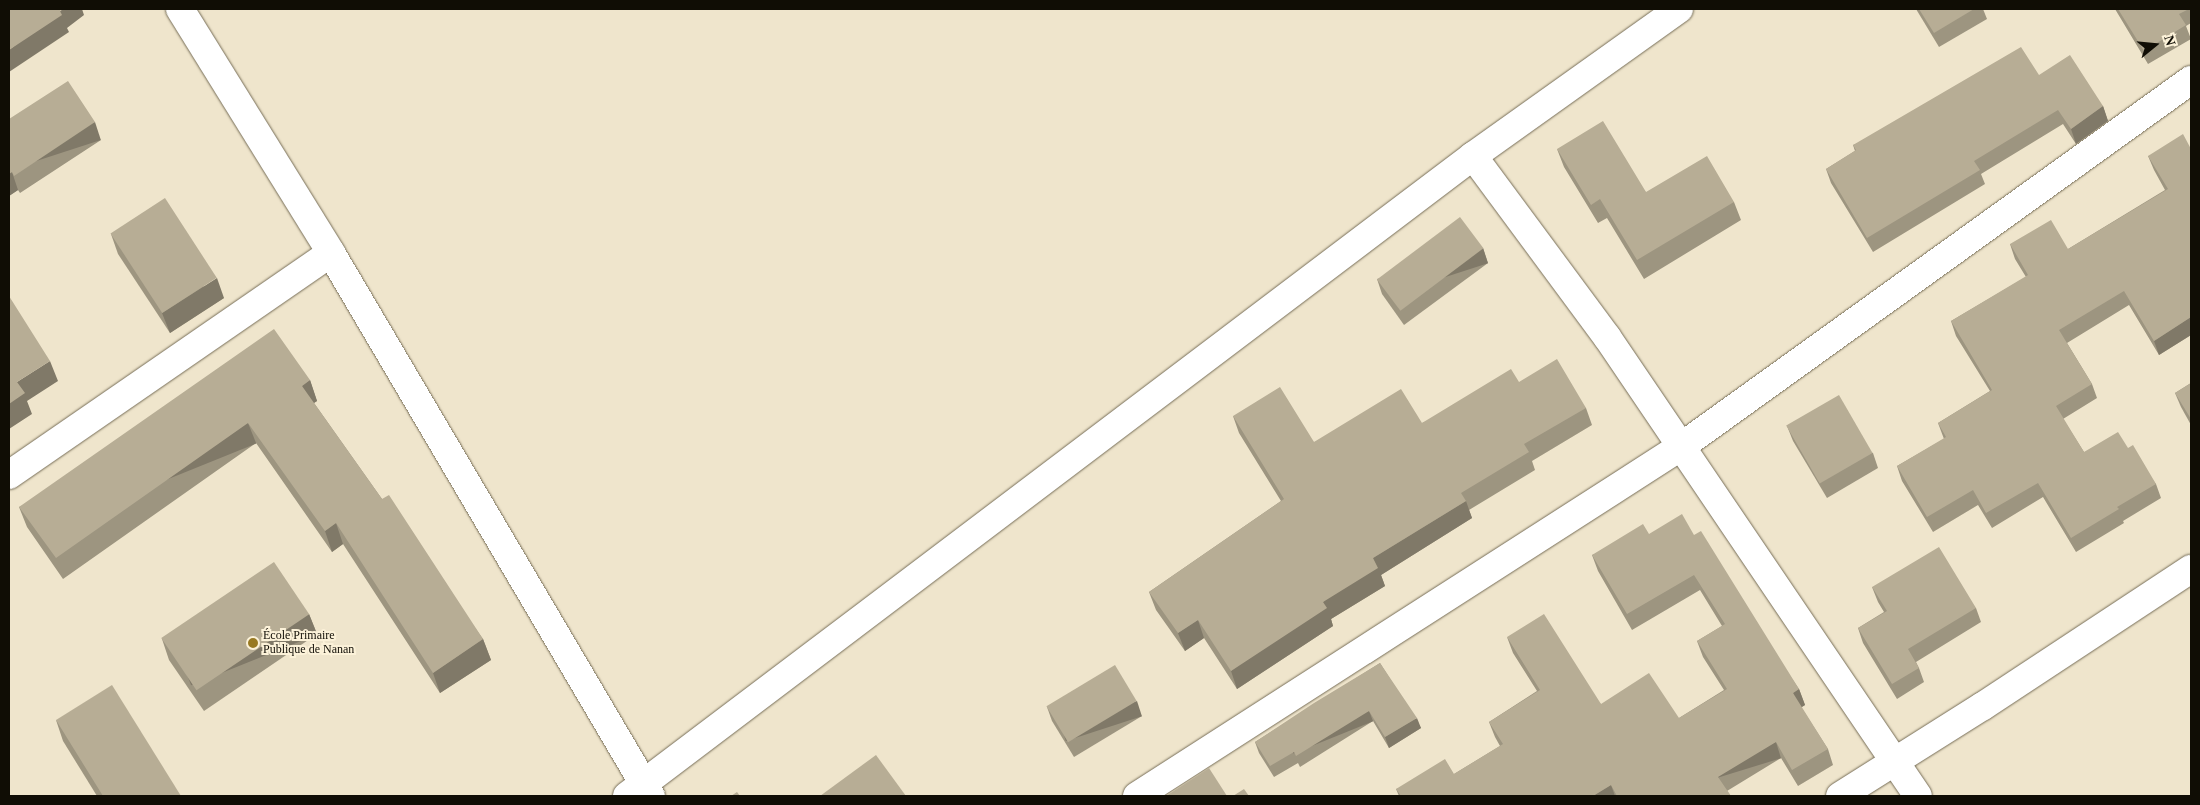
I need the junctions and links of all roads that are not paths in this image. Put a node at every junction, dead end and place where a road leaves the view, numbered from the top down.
1 (180, 9) edge
2 (1679, 9) edge
3 (2191, 80) edge
4 (1473, 156) junction
5 (331, 252) junction
6 (1682, 446) junction
7 (9, 475) edge
8 (2191, 569) edge
9 (1893, 762) junction
10 (640, 793) edge
11 (1137, 796) edge
12 (1840, 796) edge
13 (1918, 796) edge

1 - 5 street
2 - 4 street
3 - 6 street
4 - 6 street
4 - 10 street
5 - 7 street
5 - 10 street
6 - 9 street
6 - 11 street
8 - 9 street
9 - 12 street
9 - 13 street

